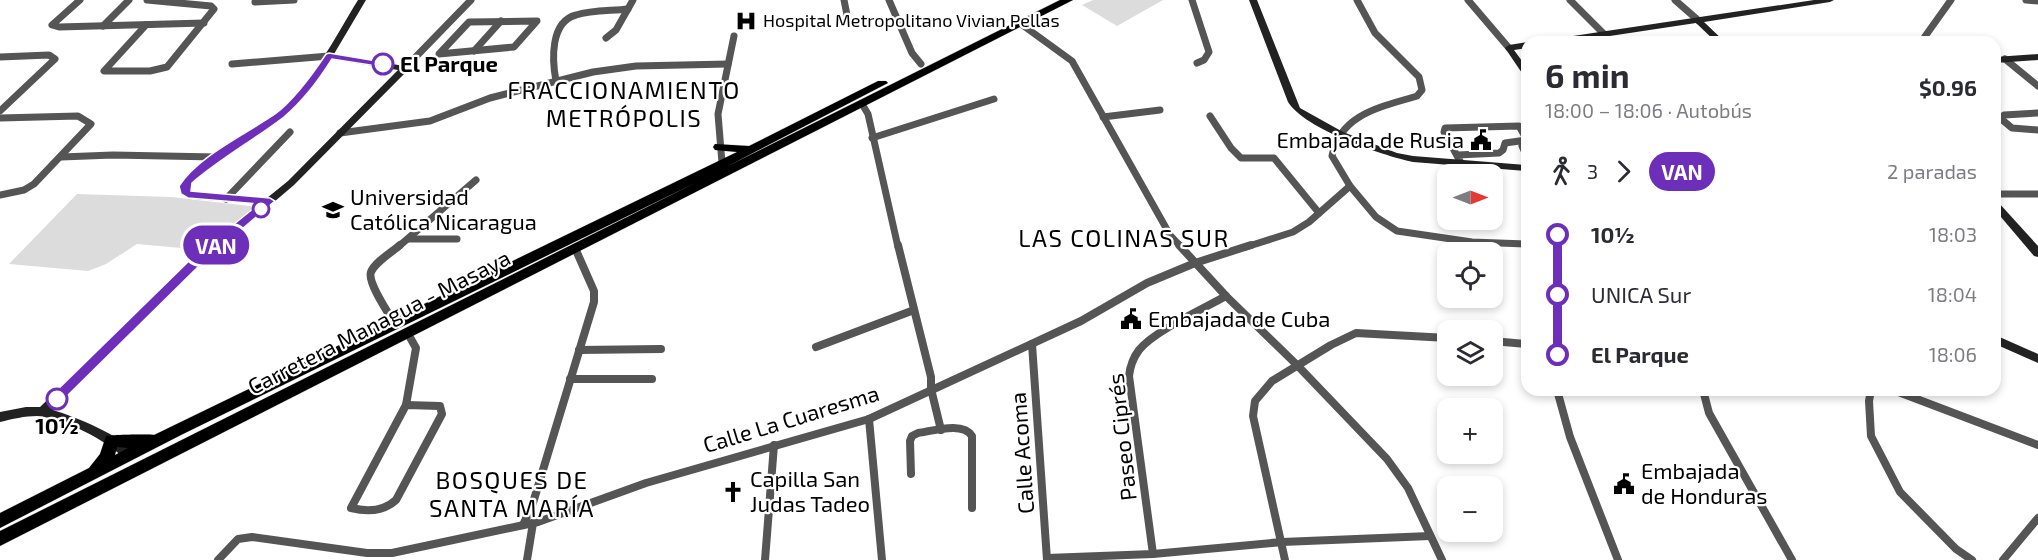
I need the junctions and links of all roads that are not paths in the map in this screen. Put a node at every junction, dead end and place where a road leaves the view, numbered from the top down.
1 (80, 0) edge
2 (129, 0) edge
3 (147, 0) edge
4 (294, 0) edge
5 (362, 0) edge
6 (471, 0) edge
7 (633, 0) edge
8 (844, 0) edge
9 (889, 0) edge
10 (1050, 0) edge
11 (1068, 0) edge
12 (1192, 0) edge
13 (1254, 0) edge
14 (1357, 0) edge
15 (1468, 0) edge
16 (1570, 0) edge
17 (1675, 0) edge
18 (1830, 0) edge
19 (1951, 0) edge
20 (2026, 0) edge
21 (255, 2) dead end
22 (2038, 2) edge
23 (628, 9) junction
24 (848, 20) dead end
25 (501, 21) junction
26 (1699, 21) junction
27 (204, 23) junction
28 (1021, 24) junction
29 (146, 25) junction
30 (103, 26) junction
31 (1605, 35) junction
32 (734, 36) dead end
33 (1598, 36) edge
34 (1715, 36) edge
35 (1926, 36) edge
36 (606, 38) dead end
37 (434, 40) junction
38 (450, 41) junction
39 (1521, 46) edge
40 (1509, 48) junction
41 (474, 51) junction
42 (329, 56) junction
43 (0, 57) edge
44 (2038, 57) edge
45 (2001, 60) edge
46 (2001, 61) edge
47 (1197, 63) dead end
48 (232, 64) dead end
49 (728, 64) junction
50 (921, 64) junction
51 (1521, 65) edge
52 (404, 69) junction
53 (555, 81) junction
54 (2038, 86) edge
55 (994, 99) dead end
56 (862, 104) junction
57 (1160, 110) dead end
58 (0, 111) edge
59 (2038, 113) edge
60 (1210, 116) dead end
61 (1103, 117) junction
62 (2001, 117) edge
63 (0, 118) edge
64 (2001, 119) edge
65 (1521, 130) edge
66 (2038, 130) edge
67 (290, 132) dead end
68 (340, 133) junction
69 (1340, 134) junction
70 (872, 138) junction
71 (1521, 141) edge
72 (757, 146) junction
73 (719, 147) junction
74 (774, 148) junction
75 (1495, 153) junction
76 (61, 157) junction
77 (216, 157) junction
78 (1459, 159) junction
79 (722, 163) junction
80 (1487, 164) edge
81 (1498, 164) edge
82 (1503, 166) edge
83 (1521, 168) edge
84 (476, 180) dead end
85 (1350, 186) junction
86 (691, 190) junction
87 (2001, 194) edge
88 (2038, 194) edge
89 (0, 195) edge
90 (226, 199) junction
91 (270, 201) junction
92 (2001, 211) edge
93 (1319, 213) junction
94 (607, 226) junction
95 (408, 239) junction
96 (457, 239) dead end
97 (581, 241) junction
98 (1521, 244) edge
99 (2038, 253) edge
100 (1195, 263) junction
101 (1226, 296) junction
102 (914, 310) junction
103 (401, 328) junction
104 (1437, 337) edge
105 (2001, 342) edge
106 (1503, 343) edge
107 (1032, 344) junction
108 (1521, 344) edge
109 (816, 347) dead end
110 (661, 349) dead end
111 (579, 350) junction
112 (2038, 359) edge
113 (1297, 365) junction
114 (570, 379) junction
115 (652, 379) dead end
116 (931, 389) junction
117 (1559, 396) edge
118 (1705, 396) edge
119 (1870, 396) edge
120 (1909, 396) edge
121 (406, 405) junction
122 (43, 412) junction
123 (0, 417) edge
124 (869, 419) junction
125 (941, 430) junction
126 (176, 432) junction
127 (196, 438) junction
128 (111, 440) junction
129 (774, 445) junction
130 (2038, 445) edge
131 (129, 455) junction
132 (911, 474) dead end
133 (91, 476) junction
134 (972, 508) dead end
135 (2038, 518) edge
136 (0, 521) edge
137 (528, 524) junction
138 (1430, 536) junction
139 (0, 537) edge
140 (1282, 542) junction
141 (1153, 554) junction
142 (1047, 559) edge
143 (218, 560) edge
144 (527, 560) edge
145 (765, 560) edge
146 (882, 560) edge
147 (1285, 560) edge
148 (1442, 560) edge
149 (1618, 560) edge
150 (1792, 560) edge
151 (1972, 560) edge
152 (2003, 560) edge

1 - 30 street
2 - 30 street
3 - 27 street
4 - 21 street
5 - 42 street
6 - 37 street
7 - 23 street
8 - 24 street
9 - 50 street
10 - 50 highway, Carretera Managua - Masaya
11 - 28 highway, Carretera Managua - Masaya
12 - 47 street
13 - 69 street
14 - 69 street
15 - 40 street
16 - 31 street
17 - 26 street
18 - 26 street
19 - 35 street
20 - 22 street
23 - 36 street
23 - 53 street
25 - 38 street
25 - 41 street
25 - 41 street
26 - 31 street
26 - 34 street
27 - 29 street
27 - 29 street
28 - 56 highway, Carretera Managua - Masaya
28 - 61 street
29 - 30 street
31 - 33 street
32 - 49 street
37 - 38 street
37 - 52 street
38 - 41 street
39 - 40 street
40 - 51 street
42 - 48 street
42 - 52 street
42 - 77 street
43 - 58 street
44 - 45 street
46 - 54 street
49 - 53 street
49 - 73 street
50 - 72 highway, Carretera Managua - Masaya
52 - 68 street
53 - 68 street
55 - 70 street
56 - 70 street
56 - 74 highway, Carretera Managua - Masaya
57 - 61 street
59 - 62 street
60 - 93 street
61 - 100 street
63 - 76 street
64 - 66 street
65 - 78 street
67 - 90 street
68 - 91 street
69 - 78 street
69 - 85 street
70 - 102 street
71 - 75 street
72 - 73 highway
72 - 79 highway, Carretera Managua - Masaya
73 - 79 street
74 - 79 highway
74 - 86 highway, Carretera Managua - Masaya
75 - 78 street
75 - 81 street
76 - 77 street
76 - 89 street
77 - 90 street
78 - 80 street
79 - 86 highway
79 - 94 highway, Carretera Managua - Masaya
82 - 83 street
84 - 95 street
85 - 93 street, Calle La Cuaresma
85 - 98 street
86 - 94 highway, Carretera Managua - Masaya
87 - 88 street
90 - 91 street
91 - 122 street
92 - 99 street
93 - 100 street, Calle La Cuaresma
94 - 97 highway, Carretera Managua - Masaya
95 - 96 street
95 - 103 street
97 - 103 highway, Carretera Managua - Masaya
97 - 111 street
100 - 101 street
100 - 107 street, Calle La Cuaresma
101 - 113 street
101 - 141 street, Paseo Ciprés
102 - 109 street
102 - 116 street
103 - 121 street
103 - 126 highway, Carretera Managua - Masaya
103 - 127 highway, Carretera Managua - Masaya
104 - 113 street
105 - 112 street
106 - 108 street
107 - 116 street, Calle La Cuaresma
107 - 142 street, Calle Acoma
110 - 111 street
111 - 114 street
113 - 138 street
113 - 140 street
114 - 115 street
114 - 137 street
116 - 124 street, Calle La Cuaresma
116 - 125 street
117 - 149 street
118 - 150 street
119 - 151 street
120 - 130 street
121 - 121 street
122 - 123 street
122 - 128 street
124 - 129 street, Calle La Cuaresma
124 - 146 street
125 - 132 street
125 - 134 street
126 - 128 highway
126 - 131 highway, Carretera Managua - Masaya
127 - 131 highway
127 - 139 highway, Carretera Managua - Masaya
128 - 131 street
128 - 133 highway
129 - 137 street, Calle La Cuaresma
129 - 145 street
131 - 133 highway, Carretera Managua - Masaya
131 - 139 highway
133 - 136 highway, Carretera Managua - Masaya
135 - 152 street
137 - 143 street, Calle La Cuaresma
137 - 144 street
138 - 140 street
138 - 148 street
140 - 141 street
140 - 147 street
141 - 142 street

